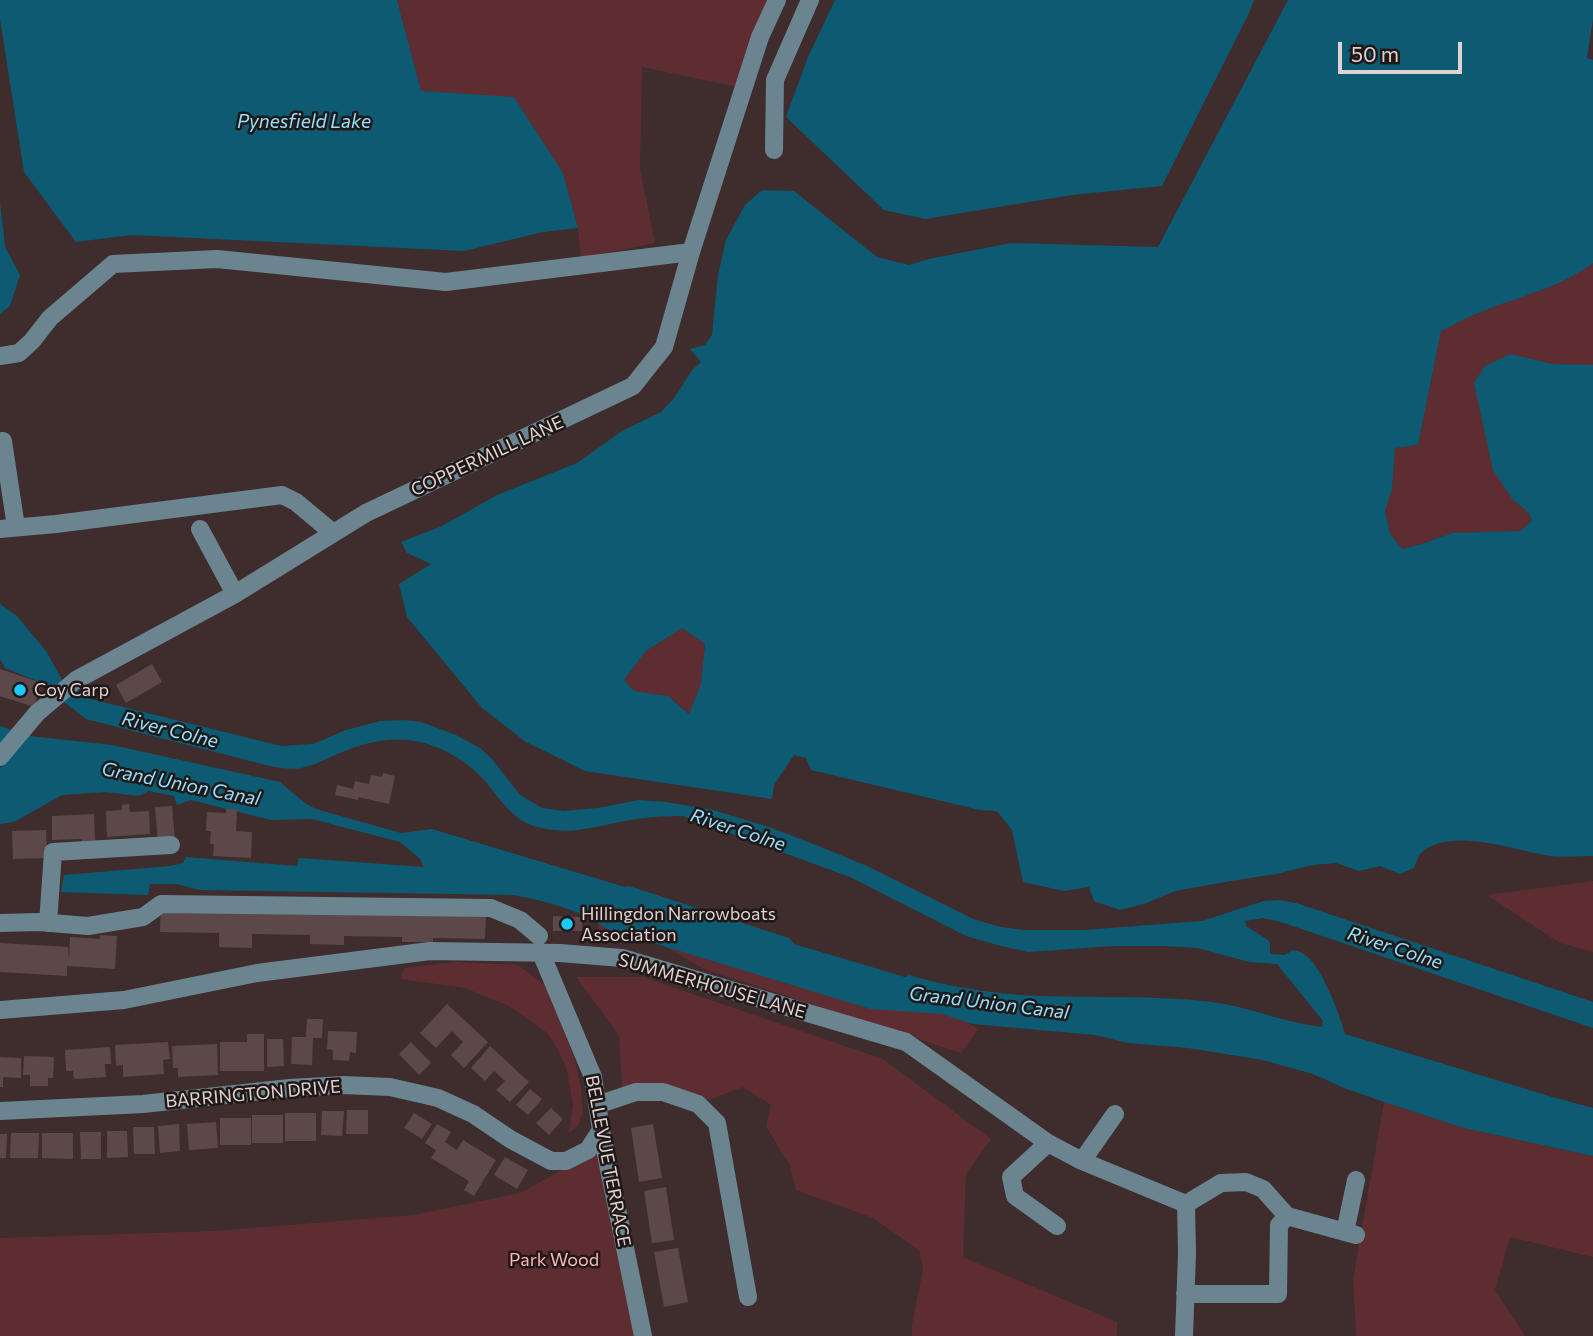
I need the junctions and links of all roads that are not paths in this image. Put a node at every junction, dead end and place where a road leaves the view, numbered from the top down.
1 (777, 0) edge
2 (810, 0) edge
3 (775, 150) dead end
4 (691, 252) junction
5 (0, 356) edge
6 (3, 441) dead end
7 (8, 528) edge
8 (200, 529) dead end
9 (334, 533) junction
10 (234, 594) junction
11 (0, 757) edge
12 (172, 845) dead end
13 (0, 923) edge
14 (48, 923) junction
15 (540, 944) junction
16 (0, 1010) edge
17 (597, 1105) junction
18 (0, 1111) edge
19 (1115, 1114) dead end
20 (601, 1130) junction
21 (1048, 1143) junction
22 (1082, 1161) junction
23 (1356, 1180) dead end
24 (1185, 1204) junction
25 (1287, 1216) junction
26 (1057, 1226) dead end
27 (1185, 1294) junction
28 (748, 1297) dead end
29 (643, 1336) edge
30 (1184, 1336) edge

1 - 4 street, COPPERMILL LANE
2 - 3 street
4 - 5 street
4 - 9 street, COPPERMILL LANE
6 - 7 street
7 - 9 street
8 - 10 street
9 - 10 street, COPPERMILL LANE
10 - 11 street, COPPERMILL LANE
12 - 14 street
13 - 14 street
14 - 15 street
15 - 16 street, SUMMERHOUSE LANE
15 - 17 street, BELLEVUE TERRACE
15 - 21 street, SUMMERHOUSE LANE
17 - 20 street, BELLEVUE TERRACE
17 - 28 street
18 - 20 street, BARRINGTON DRIVE
19 - 22 street
20 - 29 street, BELLEVUE TERRACE
21 - 22 street, SUMMERHOUSE LANE
21 - 26 street
22 - 24 street, SUMMERHOUSE LANE
23 - 25 street
24 - 25 street
24 - 27 street
25 - 27 street
27 - 30 street

